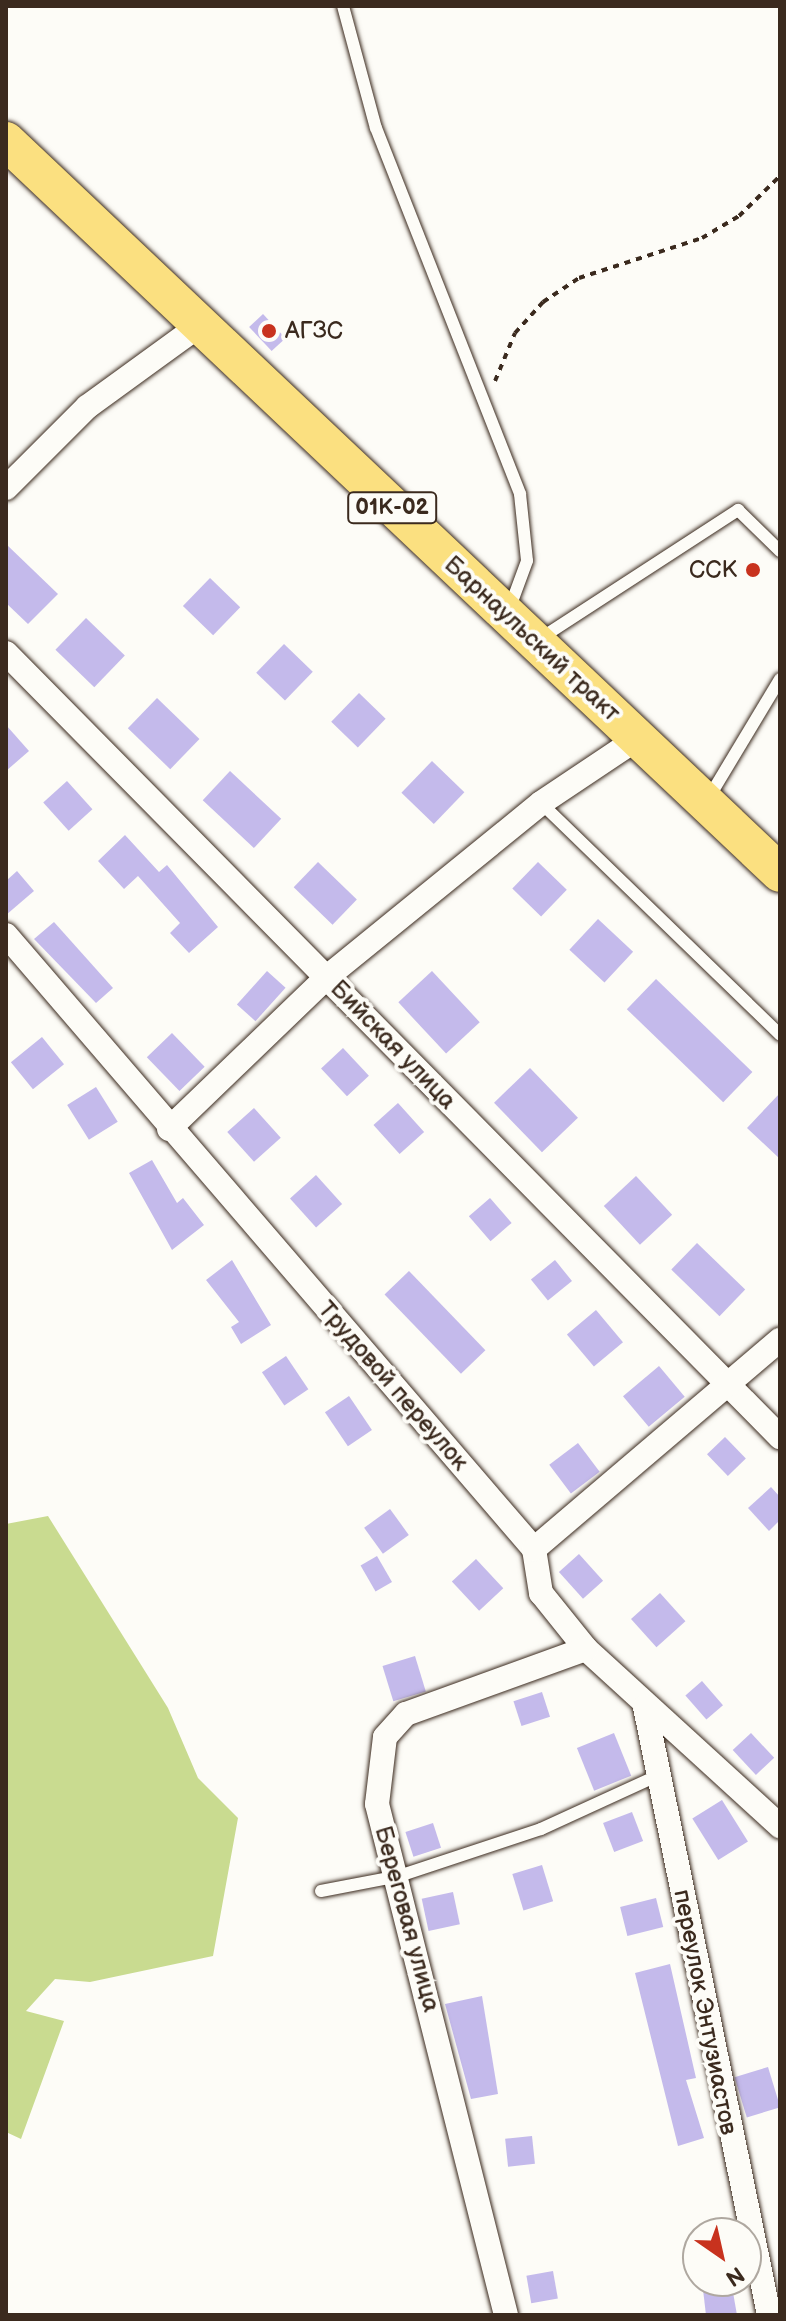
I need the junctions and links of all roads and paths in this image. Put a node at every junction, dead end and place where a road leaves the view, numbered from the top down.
1 (343, 6) edge
2 (6, 141) edge
3 (780, 176) edge
4 (200, 325) junction
5 (489, 410) junction
6 (6, 488) edge
7 (780, 551) edge
8 (505, 615) junction
9 (534, 643) junction
10 (6, 653) edge
11 (780, 679) edge
12 (638, 738) junction
13 (706, 801) junction
14 (541, 803) junction
15 (780, 873) edge
16 (6, 935) edge
17 (327, 977) junction
18 (780, 1035) edge
19 (169, 1129) junction
20 (780, 1340) edge
21 (725, 1385) junction
22 (780, 1437) edge
23 (534, 1549) junction
24 (586, 1649) junction
25 (645, 1707) junction
26 (659, 1775) junction
27 (780, 1826) edge
28 (399, 1876) junction
29 (321, 1891) dead end
30 (506, 2315) edge
31 (769, 2315) edge

1 - 5 lane
2 - 4 main road, Барнаульский тракт / 01К-02
3 - 5 path
4 - 6 street
4 - 8 main road, Барнаульский тракт / 01К-02
5 - 8 lane
7 - 9 lane
8 - 9 main road, Барнаульский тракт / 01К-02
9 - 12 main road, Барнаульский тракт / 01К-02
10 - 17 street, Бийская улица
11 - 13 lane
12 - 13 main road, Барнаульский тракт / 01К-02
12 - 14 street
13 - 15 main road, Барнаульский тракт / 01К-02
14 - 17 street
14 - 18 lane
16 - 19 street, Трудовой переулок
17 - 19 street
17 - 21 street, Бийская улица
19 - 23 street, Трудовой переулок
20 - 21 street
21 - 22 street, Бийская улица
21 - 23 street
23 - 24 street
24 - 25 street
24 - 28 street, Береговая улица
25 - 26 street, переулок Энтузиастов
25 - 27 street
26 - 28 lane
26 - 31 street, переулок Энтузиастов
28 - 29 lane
28 - 30 street, Береговая улица

